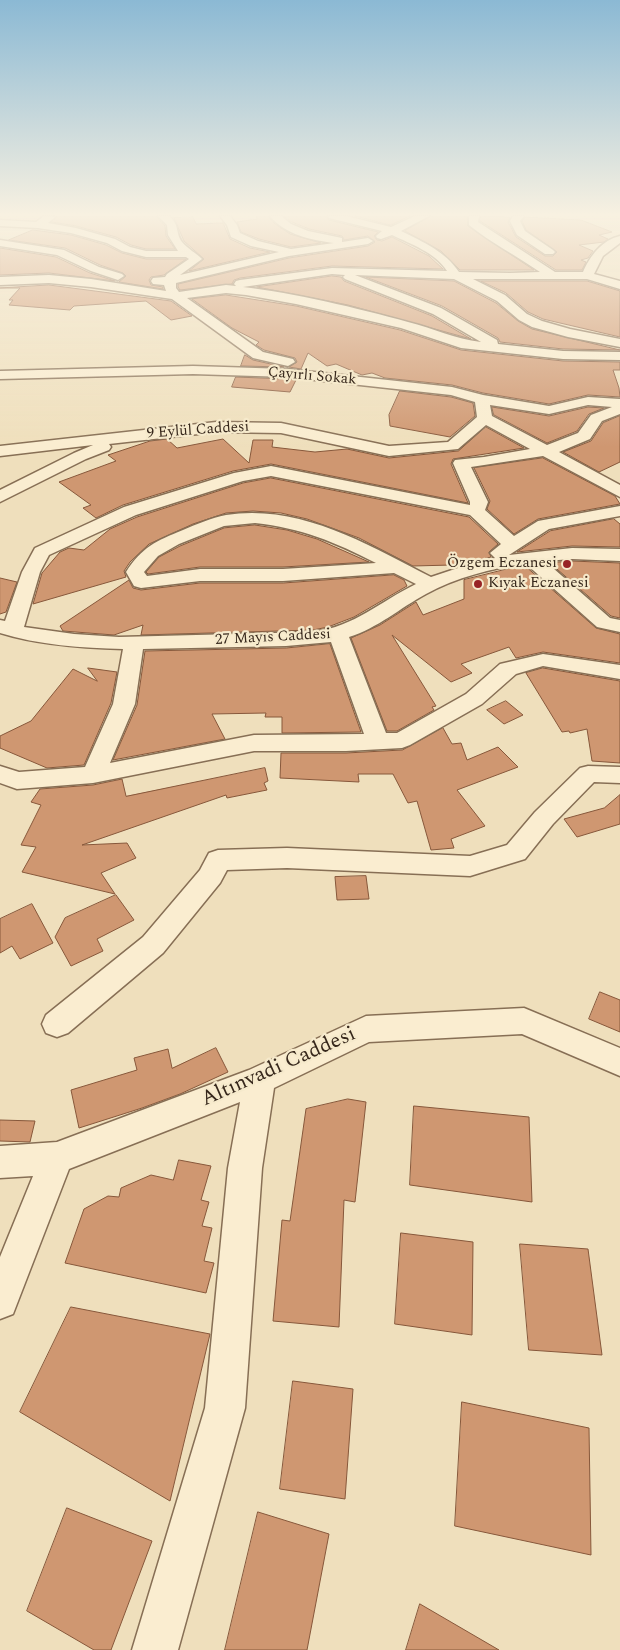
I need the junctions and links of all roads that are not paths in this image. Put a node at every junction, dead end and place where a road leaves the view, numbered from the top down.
1 (156, 293) edge
2 (174, 293) edge
3 (197, 293) edge
4 (251, 293) edge
5 (392, 293) edge
6 (492, 293) edge
7 (176, 296) junction
8 (620, 343) edge
9 (500, 348) junction
10 (620, 356) edge
11 (0, 375) edge
12 (381, 384) junction
13 (482, 399) junction
14 (620, 403) edge
15 (620, 409) edge
16 (485, 418) junction
17 (131, 436) junction
18 (0, 451) edge
19 (547, 451) junction
20 (620, 492) edge
21 (0, 497) edge
22 (476, 511) junction
23 (620, 511) edge
24 (512, 544) junction
25 (620, 554) edge
26 (530, 558) junction
27 (478, 566) junction
28 (397, 567) junction
29 (430, 584) junction
30 (620, 626) edge
31 (6, 629) edge
32 (338, 634) junction
33 (134, 644) junction
34 (620, 672) edge
35 (378, 742) junction
36 (0, 774) edge
37 (94, 775) junction
38 (620, 775) edge
39 (57, 1024) dead end
40 (620, 1062) edge
41 (260, 1080) junction
42 (57, 1158) junction
43 (0, 1162) edge
44 (0, 1301) edge
45 (155, 1650) edge

1 - 7 street
2 - 7 street
3 - 7 street
4 - 9 street
5 - 9 street
6 - 8 street
7 - 12 street
9 - 10 street
11 - 12 street, Çayırlı Sokak
12 - 13 street, Çayırlı Sokak
13 - 14 street, Çayırlı Sokak
13 - 16 street
15 - 19 street
16 - 17 street, 9 Eylül Caddesi
16 - 19 street
17 - 18 street, 9 Eylül Caddesi
17 - 21 street
19 - 20 street
19 - 22 street
22 - 24 street
22 - 31 street
23 - 24 street
24 - 27 street
25 - 26 street, 27 Mayıs Caddesi
26 - 27 street, 27 Mayıs Caddesi
26 - 30 street
27 - 29 street, 27 Mayıs Caddesi
28 - 28 street
28 - 29 street
29 - 32 street, 27 Mayıs Caddesi
31 - 33 street, 27 Mayıs Caddesi
32 - 33 street, 27 Mayıs Caddesi
32 - 35 street
33 - 37 street
34 - 35 street
35 - 37 street
36 - 37 street
38 - 39 street
40 - 41 street, Altınvadi Caddesi
41 - 42 street, Altınvadi Caddesi
41 - 45 street
42 - 43 street, Altınvadi Caddesi
42 - 44 street

